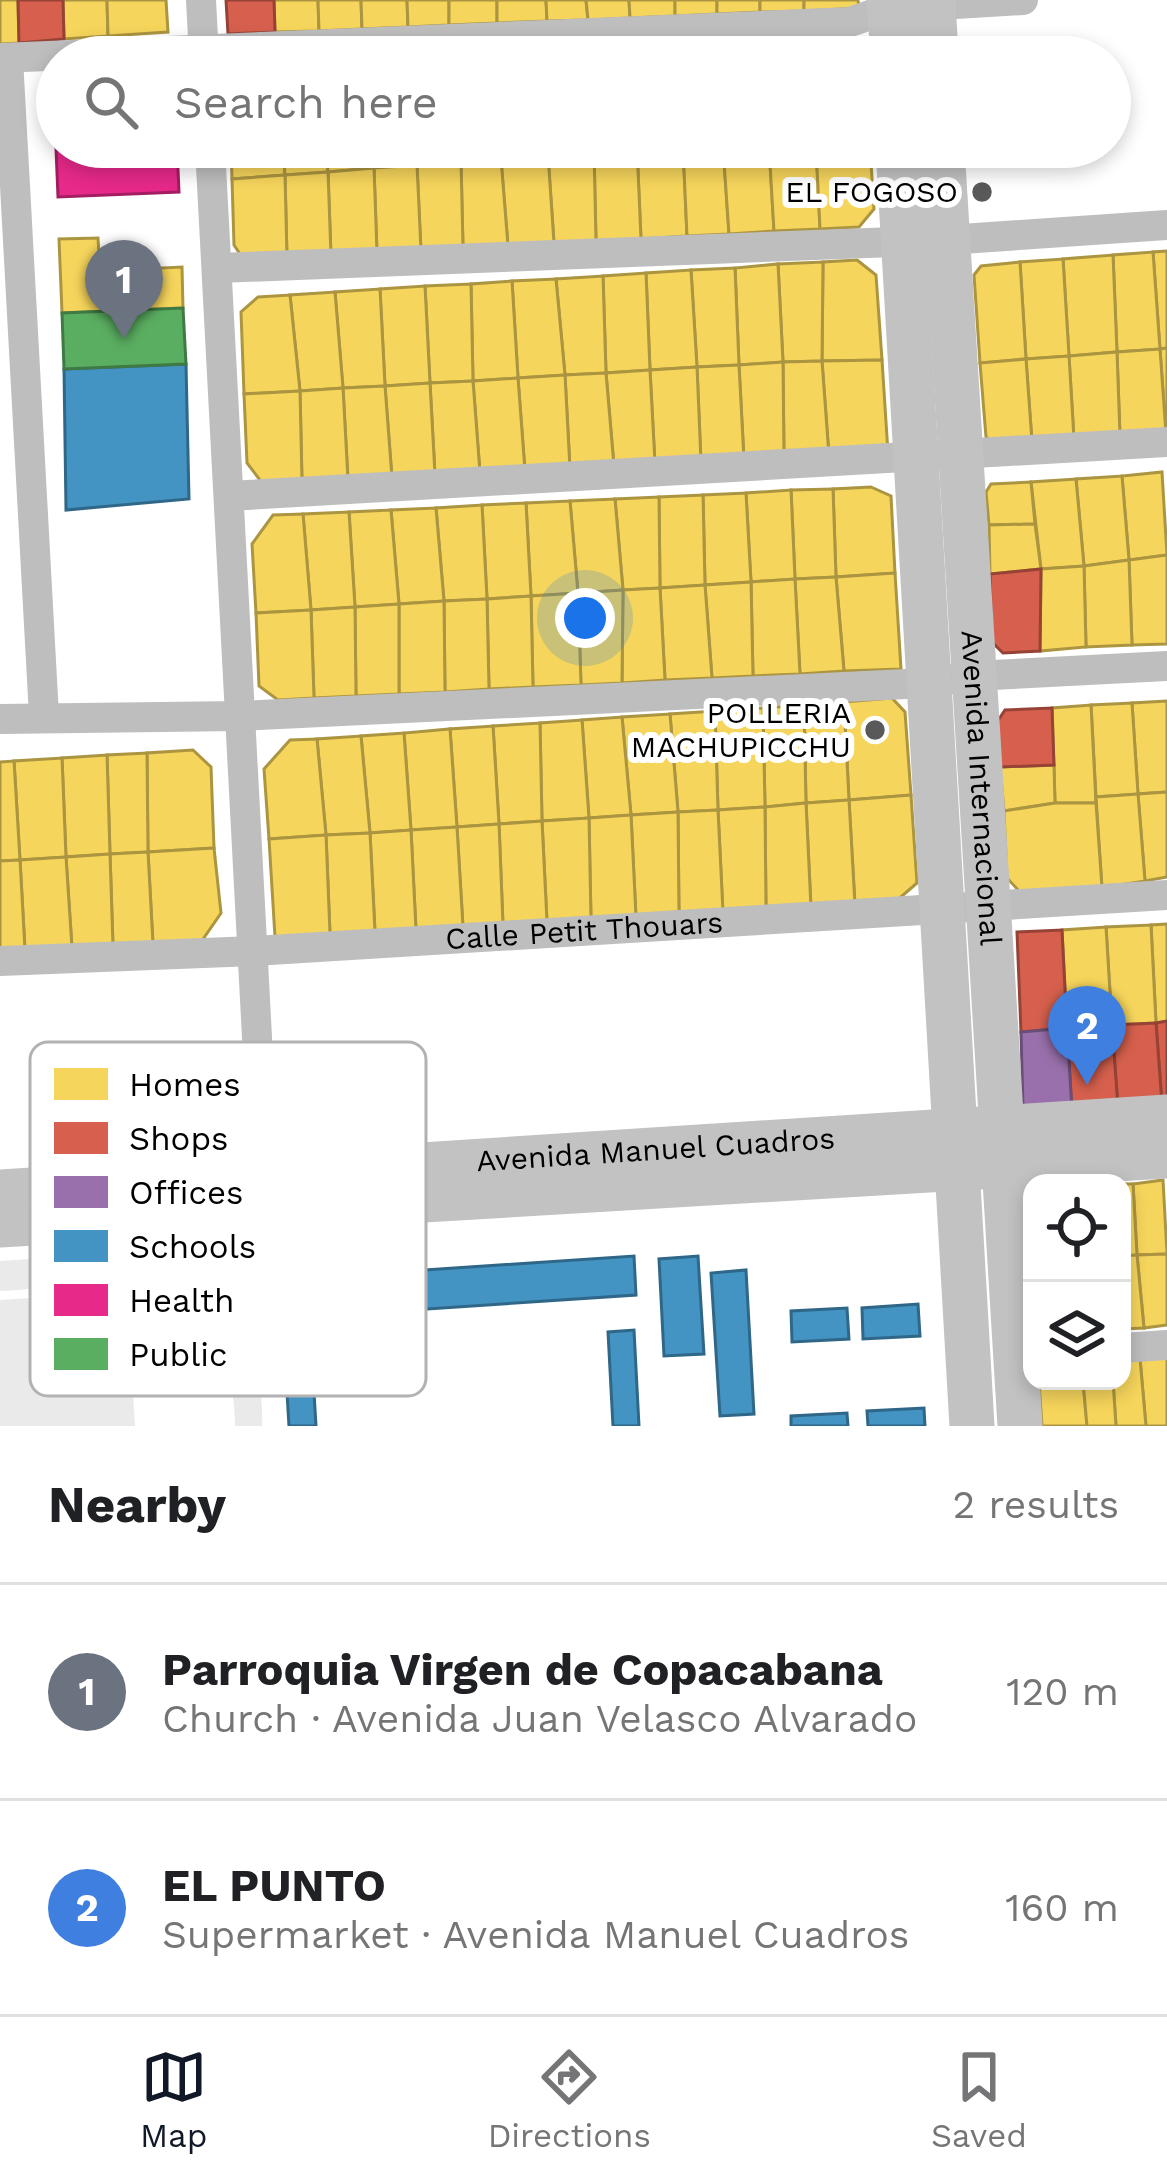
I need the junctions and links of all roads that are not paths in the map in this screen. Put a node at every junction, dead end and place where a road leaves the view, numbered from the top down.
1 (201, 0) edge
2 (1023, 0) edge
3 (911, 3) edge
4 (203, 36) edge
5 (557, 36) edge
6 (899, 36) edge
7 (926, 36) edge
8 (36, 57) edge
9 (4, 58) edge
10 (211, 168) edge
11 (904, 168) edge
12 (938, 168) edge
13 (1167, 225) edge
14 (925, 239) junction
15 (218, 268) junction
16 (1167, 442) edge
17 (960, 454) junction
18 (915, 457) junction
19 (229, 496) junction
20 (1167, 666) edge
21 (974, 676) junction
22 (927, 683) junction
23 (44, 716) junction
24 (240, 716) junction
25 (0, 718) edge
26 (1167, 895) edge
27 (987, 906) junction
28 (940, 908) junction
29 (254, 952) junction
30 (0, 961) edge
31 (258, 1042) edge
32 (1167, 1117) edge
33 (1001, 1146) junction
34 (953, 1149) junction
35 (1167, 1156) edge
36 (426, 1182) edge
37 (30, 1221) edge
38 (0, 1225) edge
39 (1023, 1346) edge
40 (1167, 1346) edge
41 (1131, 1348) edge
42 (1023, 1373) edge
43 (972, 1426) edge
44 (1020, 1426) edge

1 - 4 street
2 - 3 street
3 - 5 street
3 - 6 main road
3 - 7 main road
8 - 9 street
9 - 23 street
10 - 15 street
11 - 14 main road, Avenida Internacional
12 - 14 main road, Avenida Internacional
13 - 14 street
14 - 15 street
14 - 17 main road, Avenida Internacional
14 - 18 main road, Avenida Internacional
15 - 19 street
16 - 17 street
17 - 18 street
17 - 21 main road, Avenida Internacional
18 - 19 street
18 - 22 main road, Avenida Internacional
19 - 24 street
20 - 21 street
21 - 22 street
21 - 27 main road, Avenida Internacional
22 - 24 street
22 - 28 main road, Avenida Internacional
23 - 24 street
23 - 25 street
24 - 29 street
26 - 27 street, Calle Petit Thouars
27 - 28 street, Calle Petit Thouars
27 - 33 main road, Avenida Internacional
28 - 29 street, Calle Petit Thouars
28 - 34 main road, Avenida Internacional
29 - 30 street, Calle Petit Thouars
29 - 31 street
32 - 33 main road, Avenida Manuel Cuadros
33 - 34 main road, Avenida Manuel Cuadros
33 - 35 main road, Avenida Manuel Cuadros
33 - 39 main road, Avenida Internacional
34 - 36 main road, Avenida Manuel Cuadros
34 - 43 main road, Avenida Internacional
37 - 38 main road, Avenida Manuel Cuadros
40 - 41 street
42 - 44 main road, Avenida Internacional

